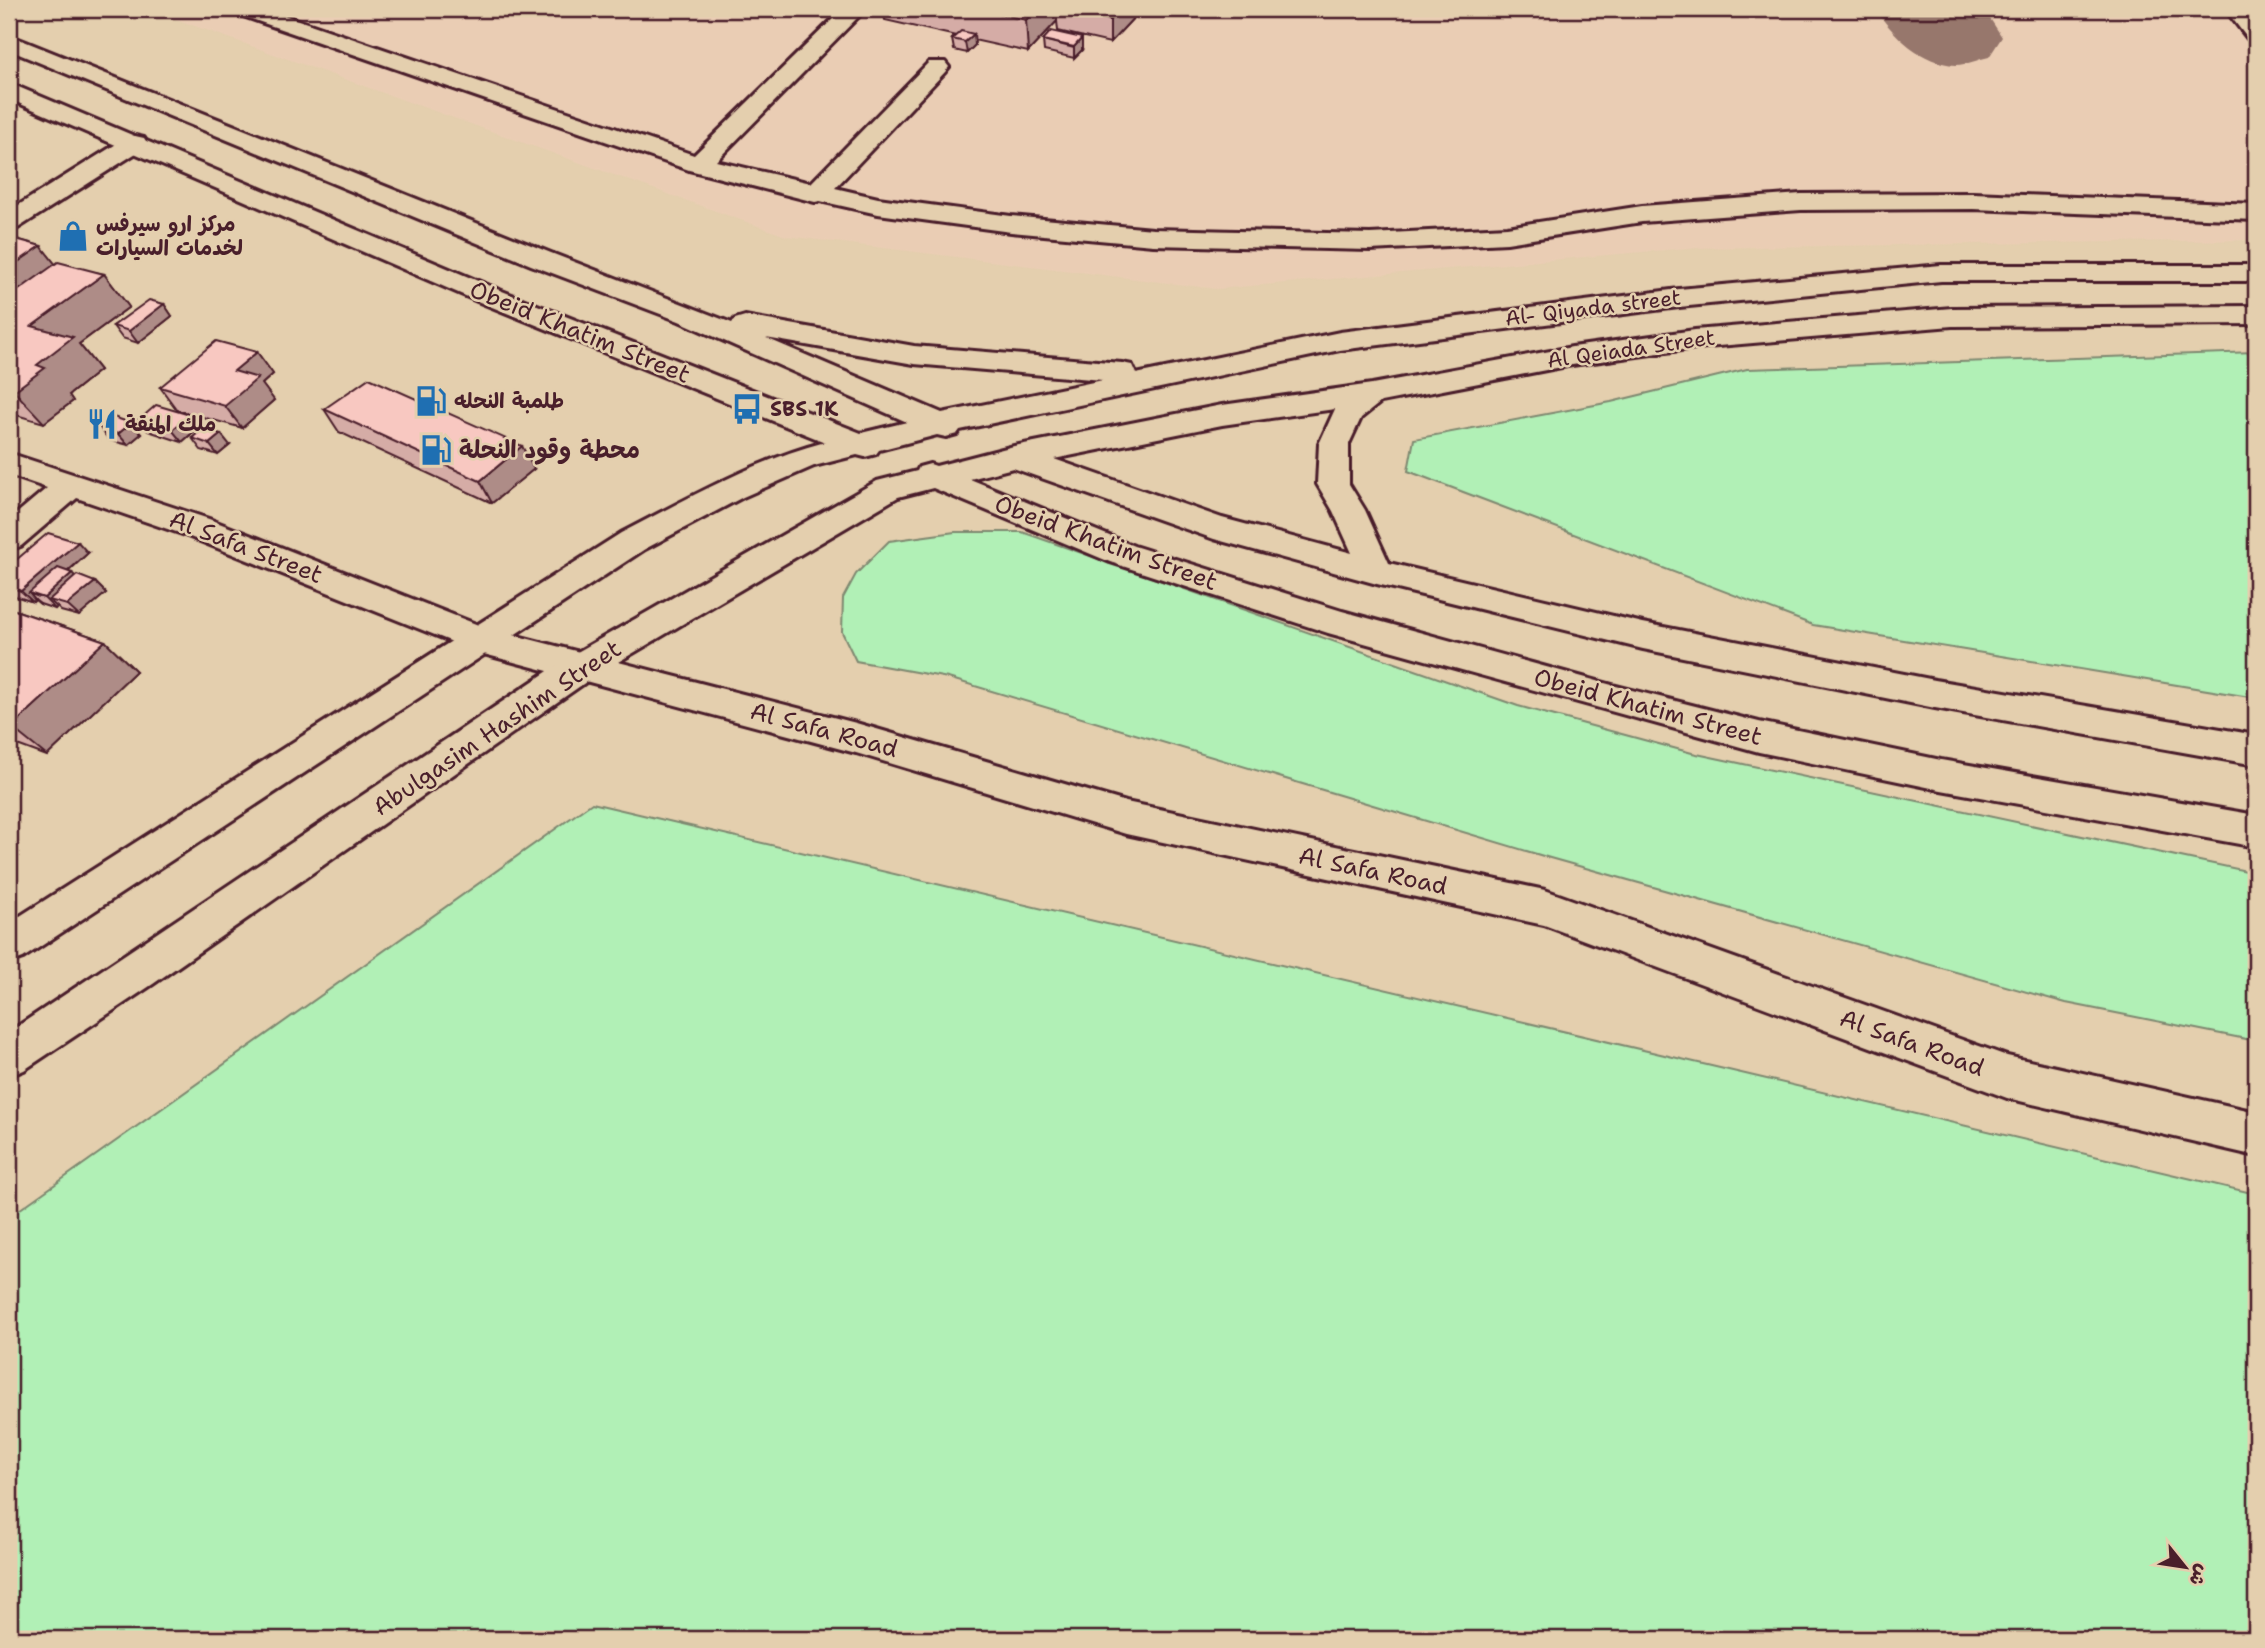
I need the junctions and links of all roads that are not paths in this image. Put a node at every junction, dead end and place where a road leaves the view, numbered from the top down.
1 (245, 9) edge
2 (855, 9) edge
3 (2236, 9) edge
4 (2256, 34) edge
5 (9, 42) edge
6 (937, 67) dead end
7 (9, 90) edge
8 (135, 144) junction
9 (698, 165) junction
10 (815, 194) junction
11 (2256, 212) edge
12 (9, 222) edge
13 (2256, 273) edge
14 (2256, 314) edge
15 (689, 315) junction
16 (1177, 375) junction
17 (1372, 394) junction
18 (939, 424) junction
19 (861, 446) junction
20 (1014, 457) junction
21 (9, 464) edge
22 (934, 477) junction
23 (73, 484) junction
24 (9, 538) edge
25 (1377, 572) junction
26 (480, 640) junction
27 (584, 665) junction
28 (2256, 750) edge
29 (2256, 831) edge
30 (9, 945) edge
31 (9, 1056) edge
32 (2256, 1134) edge

1 - 9 main road
2 - 9 main road
3 - 4 main road
5 - 15 main road, Obeid Khatim Street
6 - 10 main road
7 - 8 main road, Obeid Khatim Street
8 - 12 main road
8 - 19 main road, Obeid Khatim Street
9 - 10 main road
10 - 11 main road
13 - 16 main road, Al- Qiyada street
14 - 17 main road, Al Qeiada Street
15 - 16 main road
15 - 18 main road, Obeid Khatim Street
16 - 18 main road, Al- Qiyada street
17 - 20 main road, Al Qeiada Street
17 - 25 main road
18 - 19 main road
18 - 20 main road, Obeid Khatim Street
19 - 22 main road, Obeid Khatim Street
19 - 26 main road
20 - 22 main road, Abulgasim Hashim Street
20 - 25 main road, Obeid Khatim Street
21 - 23 main road, Al Safa Street
22 - 27 main road, Abulgasim Hashim Street
22 - 29 main road, Obeid Khatim Street
23 - 24 main road
23 - 26 main road, Al Safa Street
25 - 28 main road, Obeid Khatim Street
26 - 27 main road, Al Safa Road
26 - 30 main road
27 - 31 main road, Abulgasim Hashim Street
27 - 32 main road, Al Safa Road

